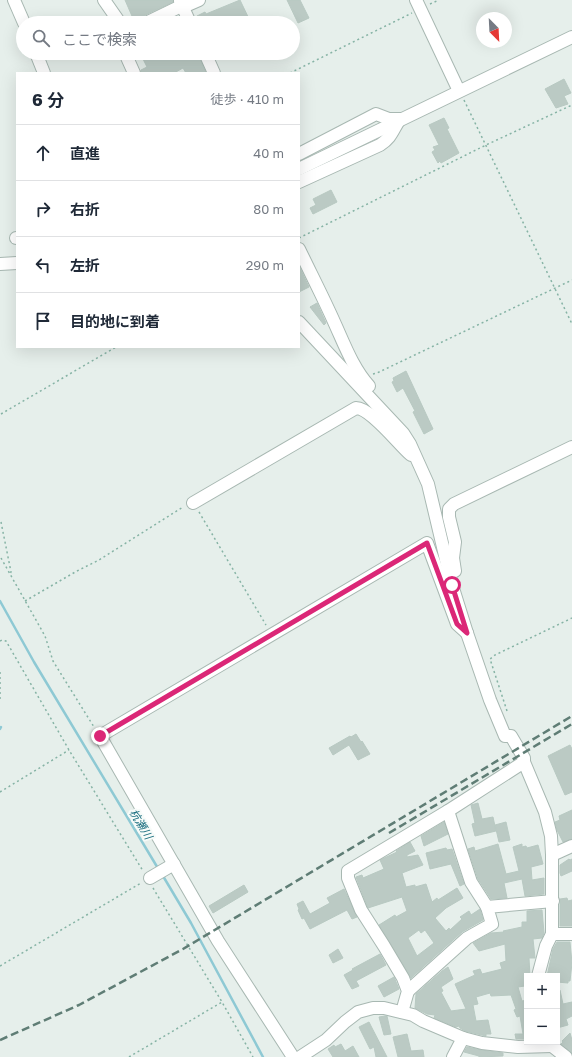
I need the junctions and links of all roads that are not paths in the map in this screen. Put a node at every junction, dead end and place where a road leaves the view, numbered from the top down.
1 (14, 0) edge
2 (100, 0) edge
3 (104, 0) edge
4 (199, 0) edge
5 (181, 4) edge
6 (418, 4) edge
7 (21, 16) edge
8 (108, 16) edge
9 (115, 16) edge
10 (160, 16) edge
11 (187, 16) edge
12 (572, 36) edge
13 (39, 60) edge
14 (128, 60) edge
15 (135, 60) edge
16 (208, 60) edge
17 (44, 72) edge
18 (134, 72) edge
19 (138, 72) edge
20 (214, 72) edge
21 (459, 91) junction
22 (400, 119) junction
23 (300, 153) edge
24 (300, 169) edge
25 (300, 182) edge
26 (300, 251) edge
27 (16, 263) edge
28 (0, 264) edge
29 (300, 323) edge
30 (374, 403) junction
31 (572, 447) edge
32 (416, 456) junction
33 (193, 503) road end
34 (452, 585) junction
35 (467, 633) junction
36 (524, 762) junction
37 (448, 811) junction
38 (572, 846) edge
39 (552, 855) junction
40 (173, 864) junction
41 (149, 879) road end
42 (552, 901) junction
43 (487, 907) junction
44 (552, 934) junction
45 (572, 934) edge
46 (539, 973) edge
47 (408, 991) junction
48 (402, 1012) junction
49 (463, 1038) junction
50 (540, 1045) edge
51 (552, 1045) edge
52 (293, 1057) edge
53 (300, 1057) edge
54 (453, 1057) edge
55 (566, 1057) edge

1 - 7 street
2 - 8 street
3 - 9 street
4 - 5 street
5 - 10 street
5 - 11 street
6 - 21 street
12 - 21 street
13 - 17 street
14 - 18 street
15 - 19 street
16 - 20 street
21 - 22 street
22 - 23 street
22 - 24 street
22 - 25 street
26 - 30 street
27 - 28 street
29 - 30 street
30 - 32 street
31 - 34 street
32 - 33 street
32 - 34 street
34 - 35 street
35 - 36 street
35 - 40 street
36 - 37 street
36 - 39 street
37 - 43 street
37 - 47 street
38 - 39 street
39 - 42 street
40 - 41 street
40 - 52 street
42 - 43 street
42 - 44 street
43 - 47 street
44 - 45 street
44 - 46 street
47 - 48 street
48 - 49 street
48 - 53 street
49 - 50 street
49 - 54 street
51 - 55 street

